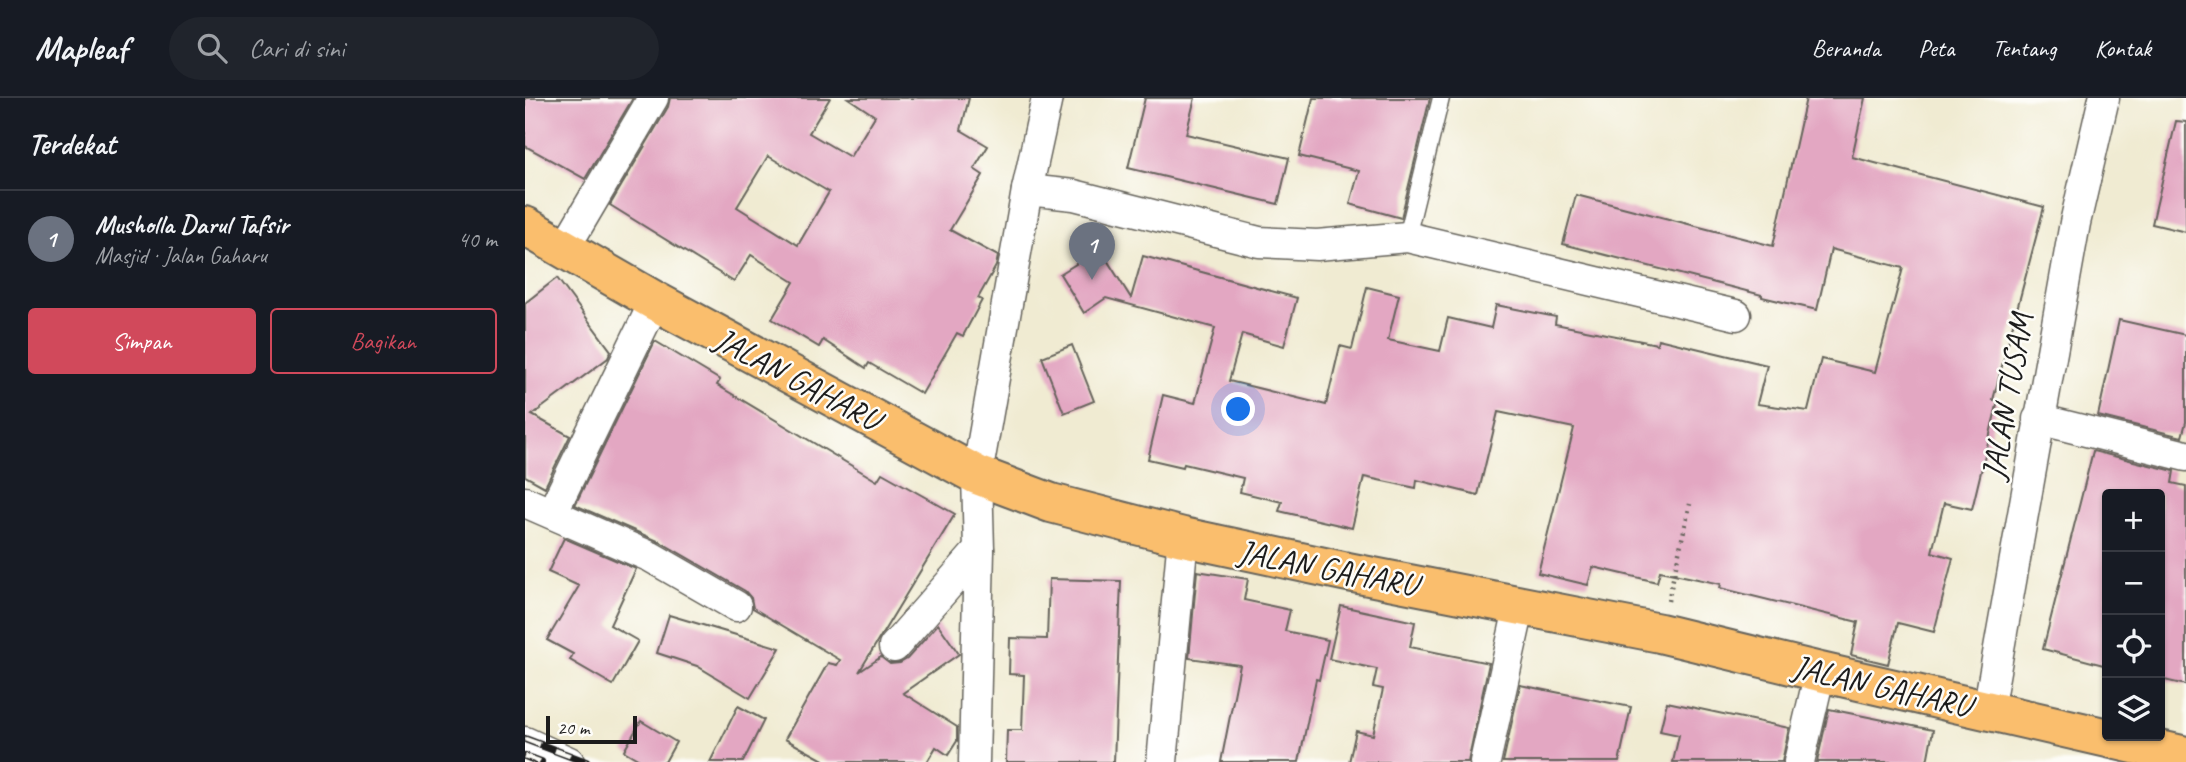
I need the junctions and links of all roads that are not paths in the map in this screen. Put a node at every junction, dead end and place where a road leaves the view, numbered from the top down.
1 (653, 98) edge
2 (1047, 98) edge
3 (1441, 98) edge
4 (2104, 98) edge
5 (1027, 190) junction
6 (525, 226) edge
7 (1407, 237) junction
8 (564, 249) junction
9 (655, 301) junction
10 (1736, 315) dead end
11 (2038, 419) junction
12 (2186, 456) edge
13 (977, 475) junction
14 (538, 508) edge
15 (1183, 537) junction
16 (979, 550) junction
17 (1521, 604) junction
18 (736, 606) dead end
19 (894, 647) dead end
20 (1820, 672) junction
21 (1988, 710) junction
22 (525, 742) edge
23 (2186, 756) edge
24 (569, 762) edge
25 (974, 762) edge
26 (1163, 762) edge
27 (1485, 762) edge
28 (1799, 762) edge

1 - 8 street
2 - 5 street
3 - 7 lane
4 - 11 street, JALAN TUSAM
5 - 7 street
5 - 13 street
6 - 8 main road, JALAN GAHARU
7 - 10 street
8 - 9 main road, JALAN GAHARU
9 - 13 main road, JALAN GAHARU
9 - 14 street
11 - 12 street
11 - 21 street, JALAN TUSAM
13 - 15 main road, JALAN GAHARU
13 - 16 street
14 - 18 street
15 - 17 main road, JALAN GAHARU
15 - 26 street
16 - 19 street
16 - 25 street
17 - 20 main road, JALAN GAHARU
17 - 27 street
20 - 21 main road, JALAN GAHARU
20 - 28 street
21 - 23 main road, JALAN GAHARU
22 - 24 street

